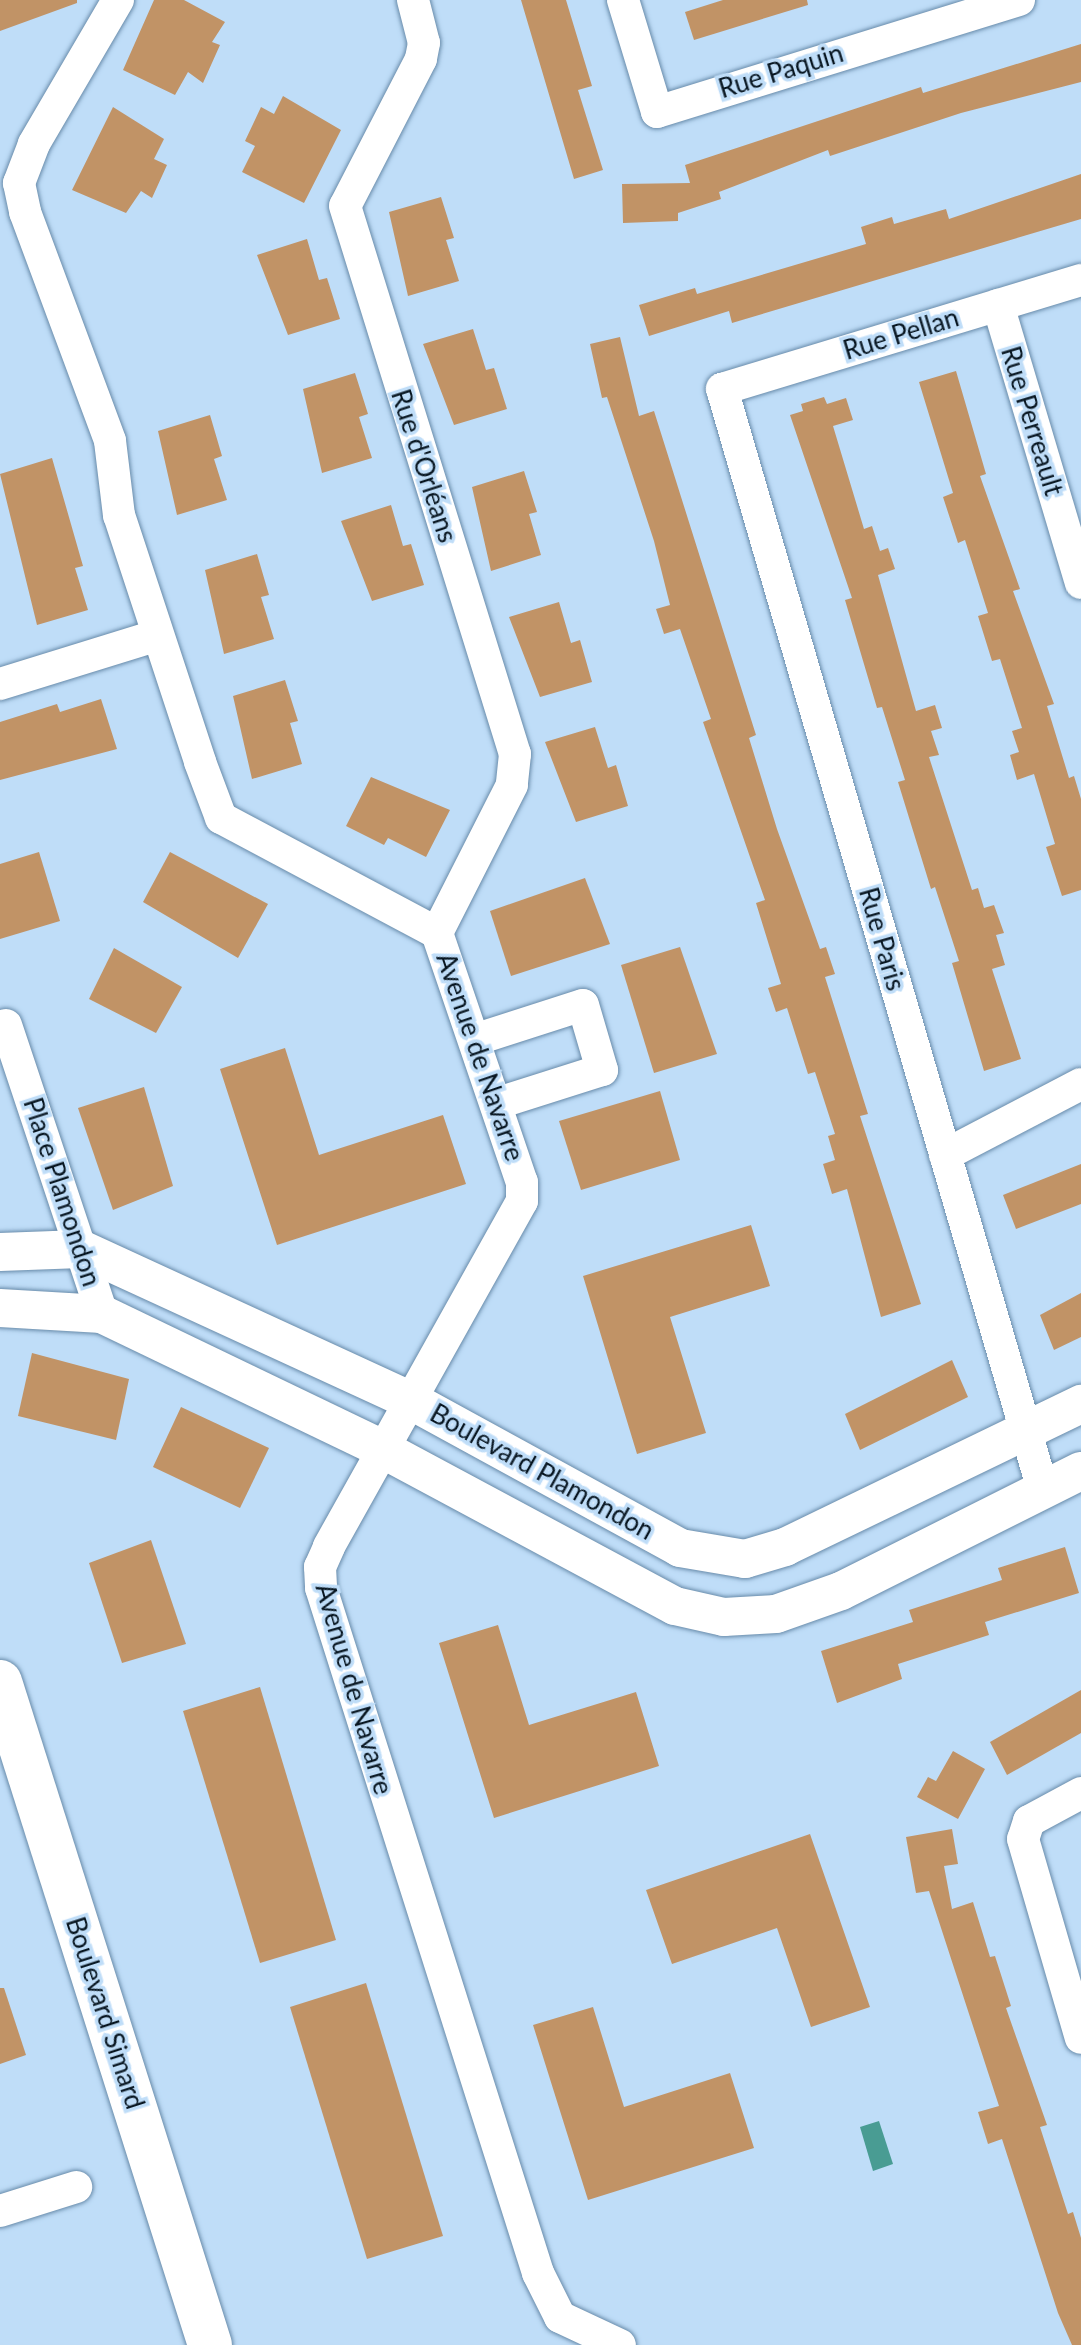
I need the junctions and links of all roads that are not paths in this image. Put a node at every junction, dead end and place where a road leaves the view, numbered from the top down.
1 (118, 0) edge
2 (413, 0) edge
3 (623, 0) edge
4 (1019, 0) edge
5 (1081, 280) edge
6 (998, 305) junction
7 (722, 389) joint
8 (1081, 583) edge
9 (158, 635) junction
10 (0, 684) edge
11 (437, 933) junction
12 (6, 1025) dead end
13 (477, 1039) junction
14 (1081, 1084) edge
15 (498, 1103) junction
16 (945, 1155) junction
17 (81, 1249) junction
18 (0, 1252) edge
19 (0, 1308) edge
20 (102, 1314) junction
21 (410, 1400) junction
22 (1081, 1404) edge
23 (1025, 1432) junction
24 (384, 1450) junction
25 (1081, 1471) edge
26 (1043, 1490) junction
27 (0, 1682) edge
28 (1081, 1793) edge
29 (1081, 2038) edge
30 (76, 2187) dead end
31 (0, 2211) edge
32 (210, 2345) edge
33 (620, 2345) edge

1 - 9 street, Avenue de Navarre
2 - 11 street, Rue d'Orléans
3 - 4 street, Rue Paquin
5 - 6 street, Rue Pellan
6 - 7 street, Rue Pellan
6 - 8 street, Rue Perreault
7 - 16 street, Rue Paris
9 - 10 street
9 - 11 street, Avenue de Navarre
11 - 13 street, Avenue de Navarre
12 - 17 street, Place Plamondon
13 - 15 street, Avenue de Navarre
13 - 15 street
14 - 16 street
15 - 21 street, Avenue de Navarre
16 - 23 street, Rue Paris
17 - 18 street, Boulevard Plamondon
17 - 20 street, Place Plamondon
17 - 21 street, Boulevard Plamondon
19 - 20 street
20 - 24 street
21 - 23 street, Boulevard Plamondon
21 - 24 street, Avenue de Navarre
22 - 23 street, Boulevard Plamondon
23 - 26 street, Rue Paris
24 - 26 street
24 - 33 street, Avenue de Navarre
25 - 26 street
27 - 32 main road, Boulevard Simard
28 - 29 street
30 - 31 street

